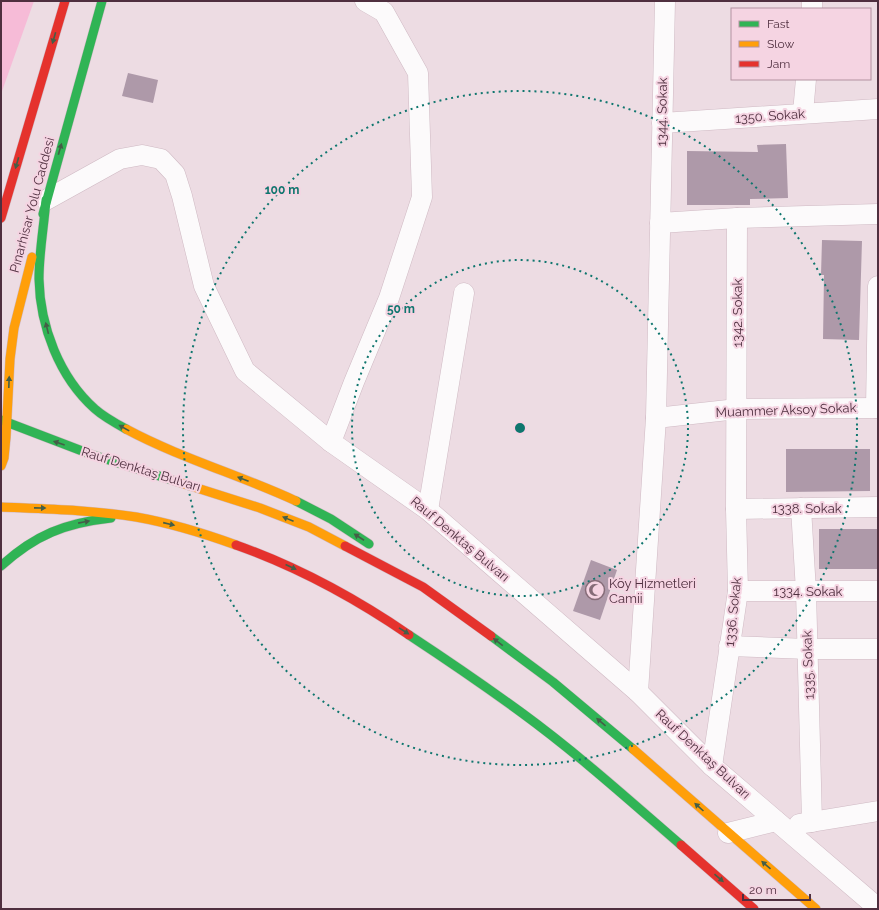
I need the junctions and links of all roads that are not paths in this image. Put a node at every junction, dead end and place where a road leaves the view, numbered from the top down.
1 (65, 1) edge
2 (102, 1) edge
3 (365, 1) edge
4 (665, 1) edge
5 (806, 80) edge
6 (878, 109) edge
7 (803, 113) junction
8 (662, 122) junction
9 (46, 200) junction
10 (878, 214) edge
11 (2, 215) edge
12 (737, 218) junction
13 (660, 223) junction
14 (878, 286) edge
15 (464, 294) dead end
16 (877, 408) edge
17 (737, 409) junction
18 (656, 418) junction
19 (3, 420) edge
20 (331, 442) junction
21 (1, 466) edge
22 (1, 507) edge
23 (878, 507) edge
24 (801, 508) junction
25 (736, 509) junction
26 (428, 510) junction
27 (126, 516) junction
28 (376, 549) dead end
29 (388, 559) dead end
30 (1, 566) edge
31 (423, 587) junction
32 (738, 591) junction
33 (806, 591) junction
34 (878, 591) edge
35 (729, 646) junction
36 (808, 649) junction
37 (878, 649) edge
38 (638, 692) junction
39 (712, 766) junction
40 (878, 811) edge
41 (812, 822) junction
42 (780, 824) junction
43 (728, 833) junction
44 (878, 908) edge
45 (754, 909) edge
46 (816, 909) edge

1 -> 11 main road, Pınarhisar Yolu Caddesi
9 -> 2 main road, Pınarhisar Yolu Caddesi
3 - 20 street
4 - 8 street, 1344. Sokak
5 - 7 street
6 - 7 street, 1350. Sokak
7 - 8 street, 1350. Sokak
8 - 13 street, 1344. Sokak
19 -> 9 main road, Pınarhisar Yolu Caddesi
9 - 20 street, Rauf Denktaş Bulvarı
28 -> 9 main road
10 - 12 street
12 - 13 street
12 - 17 street, 1342. Sokak
13 - 18 street, 1344. Sokak
14 - 16 street
15 - 26 street
16 - 17 street, Muammer Aksoy Sokak
17 - 18 street, Muammer Aksoy Sokak
17 - 25 street, 1336. Sokak
18 - 38 street
19 - 21 main road, Pınarhisar Yolu Caddesi
31 -> 19 main road, Rauf Denktaş Bulvarı
20 - 26 street, Rauf Denktaş Bulvarı
22 -> 27 main road
23 - 24 street, 1338. Sokak
24 - 25 street, 1338. Sokak
24 - 33 street, 1335. Sokak
25 - 32 street, 1336. Sokak
26 - 38 street, Rauf Denktaş Bulvarı
30 -> 27 main road
27 -> 45 main road
29 - 31 main road
43 -> 31 main road, Rauf Denktaş Bulvarı
32 - 33 street, 1334. Sokak
32 - 35 street, 1336. Sokak
33 - 34 street, 1334. Sokak
33 - 36 street, 1335. Sokak
35 - 36 street
35 - 39 street, 1336. Sokak
36 - 37 street
36 - 41 street, 1335. Sokak
38 - 39 street, Rauf Denktaş Bulvarı
39 - 42 street, Rauf Denktaş Bulvarı
40 - 41 street
41 - 42 street
42 - 43 street
42 - 44 street, Rauf Denktaş Bulvarı
46 -> 43 main road, Rauf Denktaş Bulvarı

